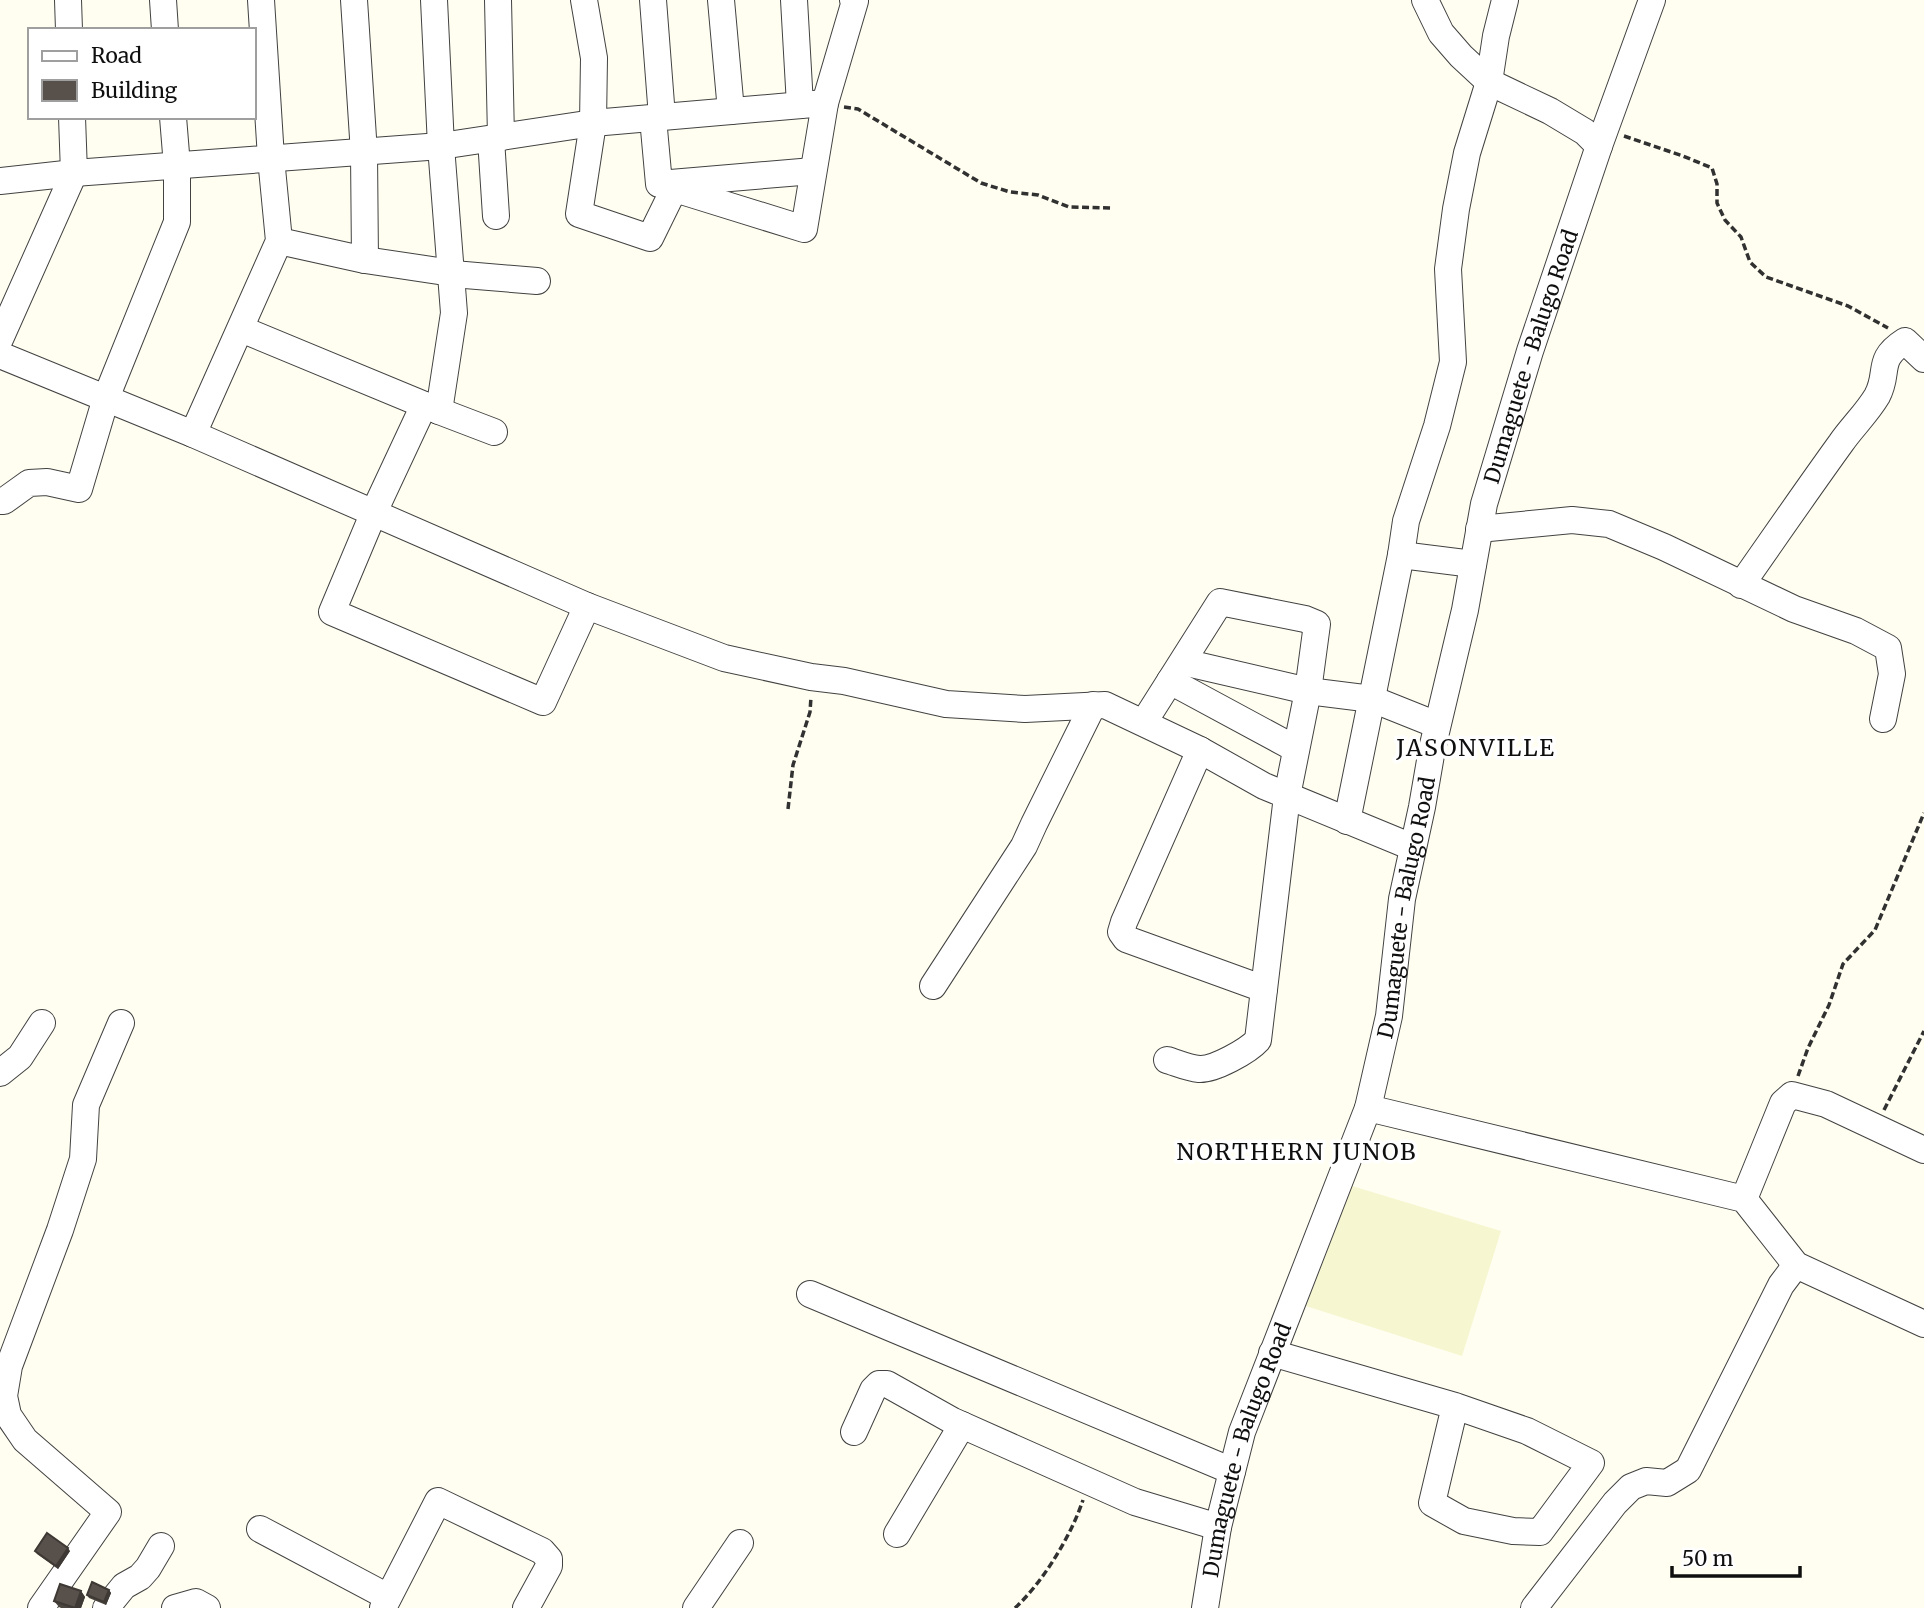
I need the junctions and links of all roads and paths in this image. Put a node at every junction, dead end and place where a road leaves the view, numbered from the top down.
1 (68, 0) edge
2 (163, 0) edge
3 (261, 0) edge
4 (354, 0) edge
5 (434, 0) edge
6 (498, 0) edge
7 (584, 0) edge
8 (653, 0) edge
9 (721, 0) edge
10 (794, 0) edge
11 (853, 0) edge
12 (1425, 0) edge
13 (1505, 0) edge
14 (1652, 0) edge
15 (69, 28) edge
16 (165, 28) edge
17 (1489, 82) junction
18 (812, 104) junction
19 (731, 111) junction
20 (657, 117) junction
21 (72, 119) edge
22 (173, 119) edge
23 (593, 123) junction
24 (496, 138) junction
25 (1602, 138) junction
26 (441, 146) junction
27 (364, 152) junction
28 (271, 158) junction
29 (177, 166) junction
30 (813, 171) junction
31 (74, 173) junction
32 (0, 181) edge
33 (676, 186) junction
34 (1111, 208) dead end
35 (496, 216) dead end
36 (279, 241) junction
37 (365, 260) junction
38 (450, 272) junction
39 (537, 281) dead end
40 (241, 329) junction
41 (0, 339) edge
42 (1905, 341) junction
43 (0, 355) edge
44 (1924, 359) edge
45 (106, 398) junction
46 (431, 408) junction
47 (494, 432) dead end
48 (193, 434) junction
49 (0, 501) edge
50 (374, 512) junction
51 (1479, 529) junction
52 (1401, 555) junction
53 (1473, 564) junction
54 (1741, 585) junction
55 (587, 606) junction
56 (1176, 671) junction
57 (811, 677) junction
58 (1308, 691) junction
59 (1372, 699) junction
60 (1093, 705) junction
61 (1884, 719) dead end
62 (1144, 722) junction
63 (1437, 725) junction
64 (1296, 749) junction
65 (1200, 750) junction
66 (1287, 796) junction
67 (788, 809) dead end
68 (1924, 813) edge
69 (1347, 821) junction
70 (1412, 847) junction
71 (933, 986) dead end
72 (1264, 989) junction
73 (42, 1023) dead end
74 (121, 1023) dead end
75 (1924, 1031) edge
76 (1167, 1060) dead end
77 (0, 1073) edge
78 (1792, 1095) junction
79 (1368, 1108) junction
80 (1875, 1127) junction
81 (1924, 1150) edge
82 (1744, 1199) junction
83 (1796, 1265) junction
84 (810, 1294) dead end
85 (1924, 1324) edge
86 (1272, 1353) junction
87 (1455, 1406) junction
88 (962, 1425) junction
89 (854, 1432) dead end
90 (1232, 1471) junction
91 (1089, 1481) junction
92 (1218, 1527) junction
93 (260, 1529) dead end
94 (897, 1534) dead end
95 (740, 1543) dead end
96 (161, 1546) dead end
97 (386, 1603) edge
98 (41, 1608) edge
99 (106, 1608) edge
100 (175, 1608) edge
101 (207, 1608) edge
102 (526, 1608) edge
103 (696, 1608) edge
104 (1015, 1608) edge
105 (1205, 1608) edge
106 (1534, 1608) edge

1 - 15 street
2 - 16 street
3 - 28 street
4 - 27 street
5 - 26 street
6 - 24 street
7 - 23 street
8 - 20 street
9 - 19 street
10 - 18 street
11 - 18 street
12 - 17 street
13 - 17 street
14 - 25 street, Dumaguete - Balugo Road
17 - 25 street
17 - 52 street
18 - 19 street
18 - 30 street
18 - 34 path
19 - 20 street
20 - 23 street
20 - 33 street
21 - 31 street
22 - 29 street
23 - 24 street
23 - 33 street
24 - 26 street
24 - 35 street
25 - 42 path
25 - 51 street, Dumaguete - Balugo Road
26 - 27 street
26 - 38 street
27 - 28 street
27 - 37 street
28 - 29 street
28 - 36 street
29 - 31 street
29 - 45 street
30 - 33 street
30 - 33 street
31 - 32 street
31 - 41 street
36 - 37 street
36 - 40 street
37 - 38 street
38 - 39 street
38 - 46 street
40 - 46 street
40 - 48 street
42 - 44 street
42 - 54 street
43 - 45 street
45 - 48 street
45 - 49 street
46 - 47 street
46 - 50 street
48 - 50 street
50 - 55 street
50 - 55 street
51 - 53 street, Dumaguete - Balugo Road
51 - 54 street
52 - 53 street
52 - 59 street
53 - 63 street, Dumaguete - Balugo Road
54 - 61 street
55 - 57 street
56 - 58 street
56 - 58 street
56 - 62 street
56 - 64 street
57 - 60 street
57 - 67 path
58 - 59 street
58 - 64 street
59 - 63 street
59 - 69 street
60 - 62 street
60 - 71 street
62 - 65 street
63 - 70 street, Dumaguete - Balugo Road
64 - 66 street
65 - 66 street
65 - 72 street
66 - 69 street
66 - 72 street
68 - 78 path
69 - 70 street
70 - 79 street, Dumaguete - Balugo Road
72 - 76 street
73 - 77 street
74 - 98 street
75 - 80 path
78 - 80 street
78 - 82 street
79 - 82 street
79 - 86 street, Dumaguete - Balugo Road
80 - 81 street
82 - 83 street
83 - 85 street
83 - 106 street
84 - 90 street
86 - 87 street
86 - 90 street, Dumaguete - Balugo Road
87 - 87 street
88 - 89 street
88 - 91 street
88 - 94 street
90 - 92 street, Dumaguete - Balugo Road
91 - 92 street
91 - 104 path
92 - 105 street, Dumaguete - Balugo Road
93 - 97 street
95 - 103 street
96 - 99 street
97 - 102 street
100 - 101 street

